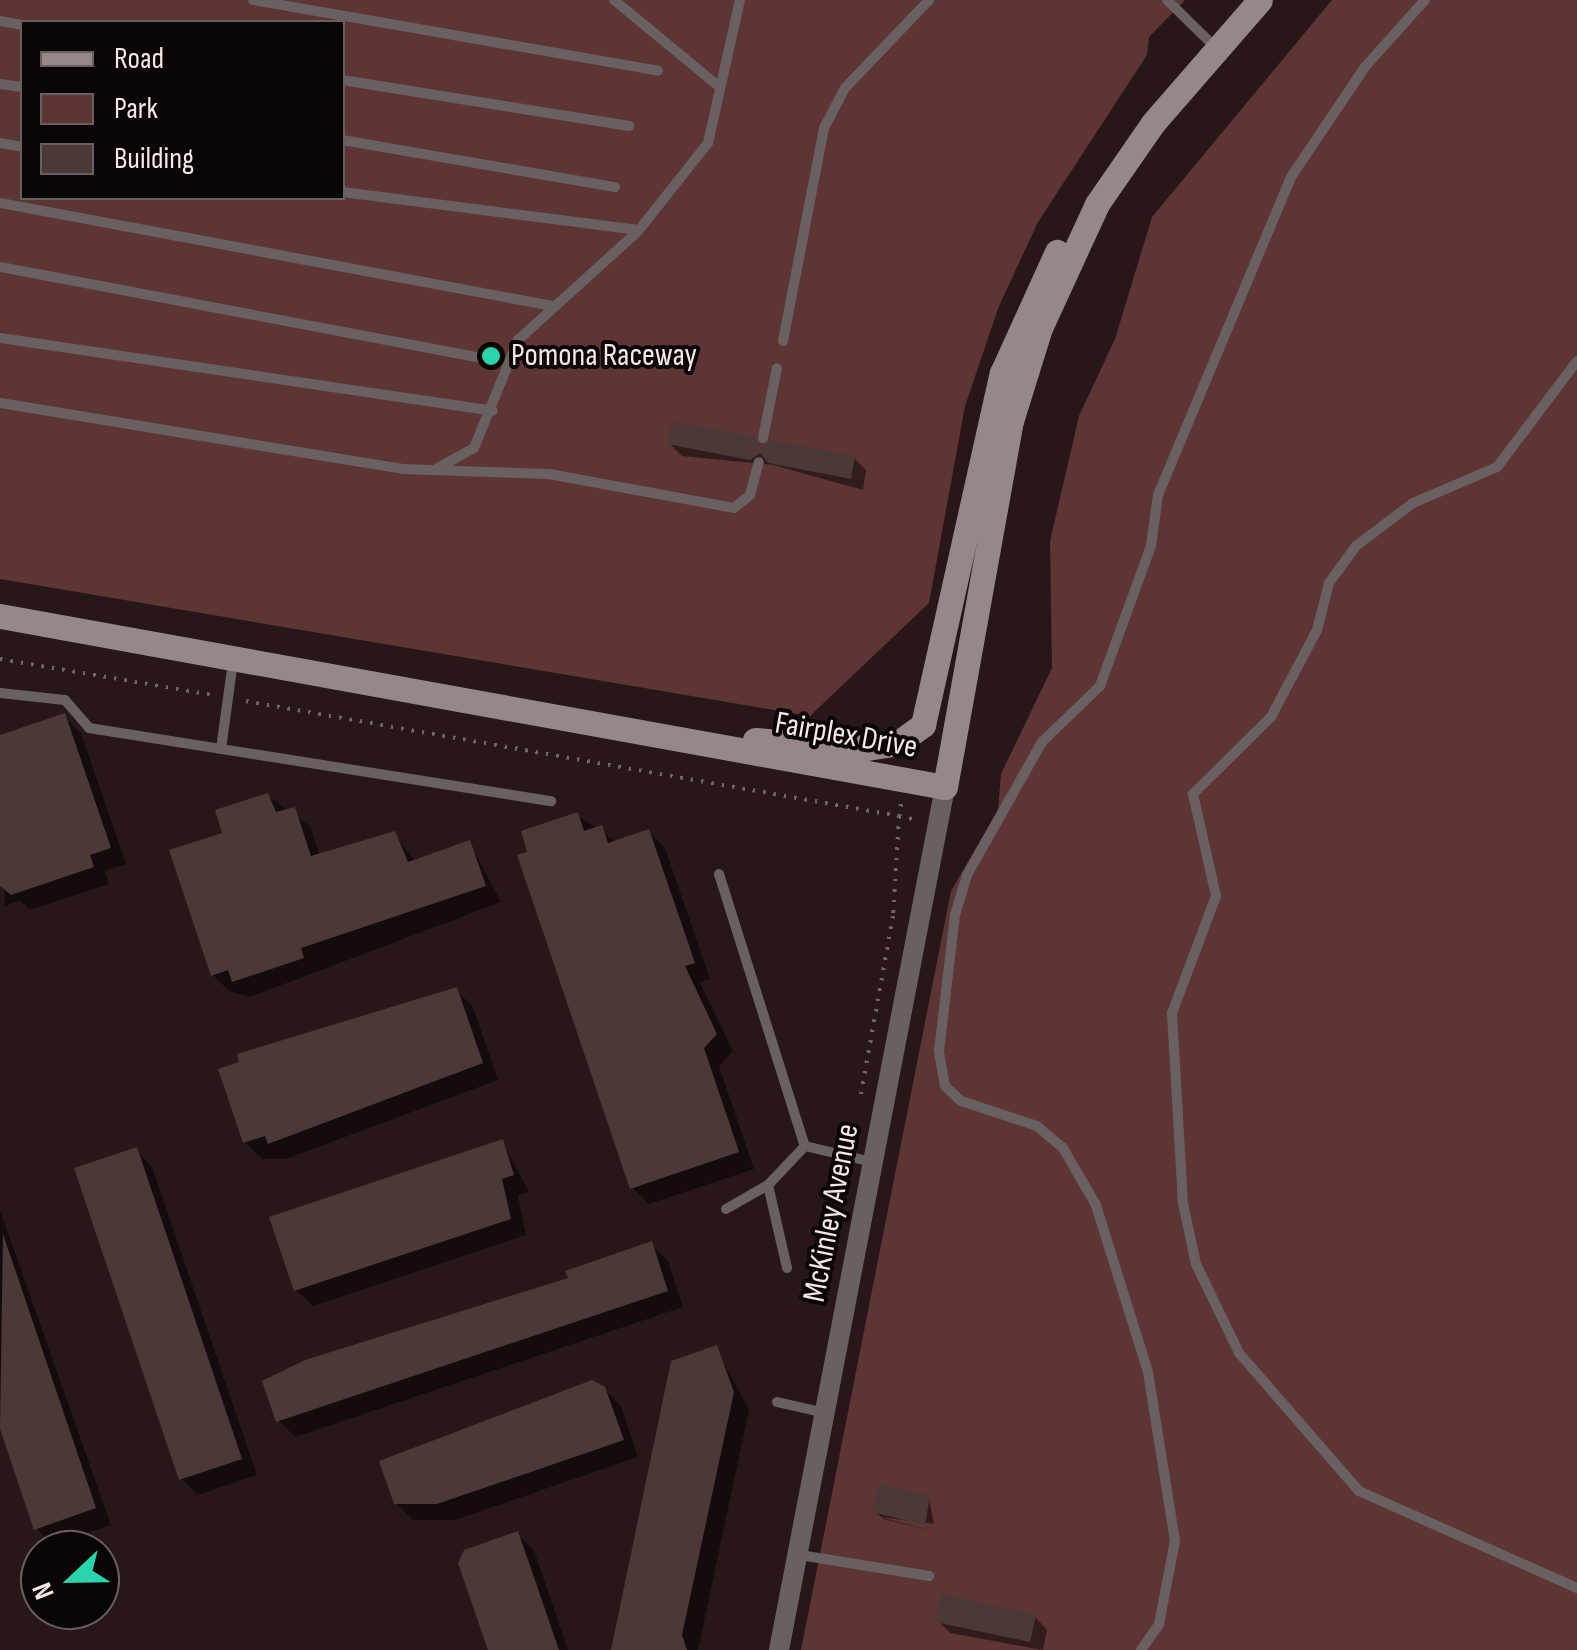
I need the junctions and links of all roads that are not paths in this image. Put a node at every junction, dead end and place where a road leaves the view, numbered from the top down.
1 (254, 0) edge
2 (614, 0) edge
3 (740, 0) edge
4 (930, 0) edge
5 (1166, 0) edge
6 (1260, 0) edge
7 (1425, 0) edge
8 (1216, 49) junction
9 (658, 71) dead end
10 (345, 80) edge
11 (717, 86) junction
12 (630, 126) dead end
13 (1146, 132) junction
14 (345, 141) edge
15 (615, 187) dead end
16 (345, 192) edge
17 (0, 203) edge
18 (639, 230) junction
19 (0, 267) edge
20 (553, 306) junction
21 (0, 338) edge
22 (783, 342) dead end
23 (1577, 361) edge
24 (508, 363) junction
25 (778, 368) dead end
26 (0, 403) edge
27 (493, 411) junction
28 (763, 438) dead end
29 (759, 462) dead end
30 (434, 470) junction
31 (0, 616) edge
32 (233, 658) junction
33 (0, 693) edge
34 (685, 740) junction
35 (221, 749) junction
36 (945, 786) junction
37 (550, 801) dead end
38 (719, 874) dead end
39 (805, 1146) junction
40 (872, 1162) junction
41 (768, 1185) junction
42 (726, 1209) dead end
43 (787, 1268) dead end
44 (777, 1402) dead end
45 (826, 1414) junction
46 (800, 1555) junction
47 (929, 1576) dead end
48 (1577, 1588) edge
49 (779, 1650) edge
50 (1141, 1650) edge

1 - 9 lane
2 - 11 lane
3 - 11 lane
4 - 22 lane
5 - 8 lane
6 - 8 street, Fairplex Drive
7 - 50 lane
8 - 13 street, Fairplex Drive
10 - 12 lane
11 - 18 lane
13 - 34 street
13 - 36 street, Fairplex Drive
14 - 15 lane
16 - 18 lane
17 - 20 lane
18 - 20 lane
19 - 24 lane
20 - 24 lane
21 - 27 lane
23 - 48 lane
24 - 27 lane
25 - 28 lane
26 - 30 lane
27 - 30 lane
29 - 30 lane
31 - 32 street, Fairplex Drive
32 - 34 street, Fairplex Drive
32 - 35 lane
33 - 35 lane
34 - 36 street, Fairplex Drive
35 - 37 lane
36 - 40 street, McKinley Avenue
38 - 39 lane
39 - 40 lane
39 - 41 lane
40 - 45 street, McKinley Avenue
41 - 42 lane
41 - 43 lane
44 - 45 lane
45 - 46 street, McKinley Avenue
46 - 47 lane
46 - 49 street, McKinley Avenue

